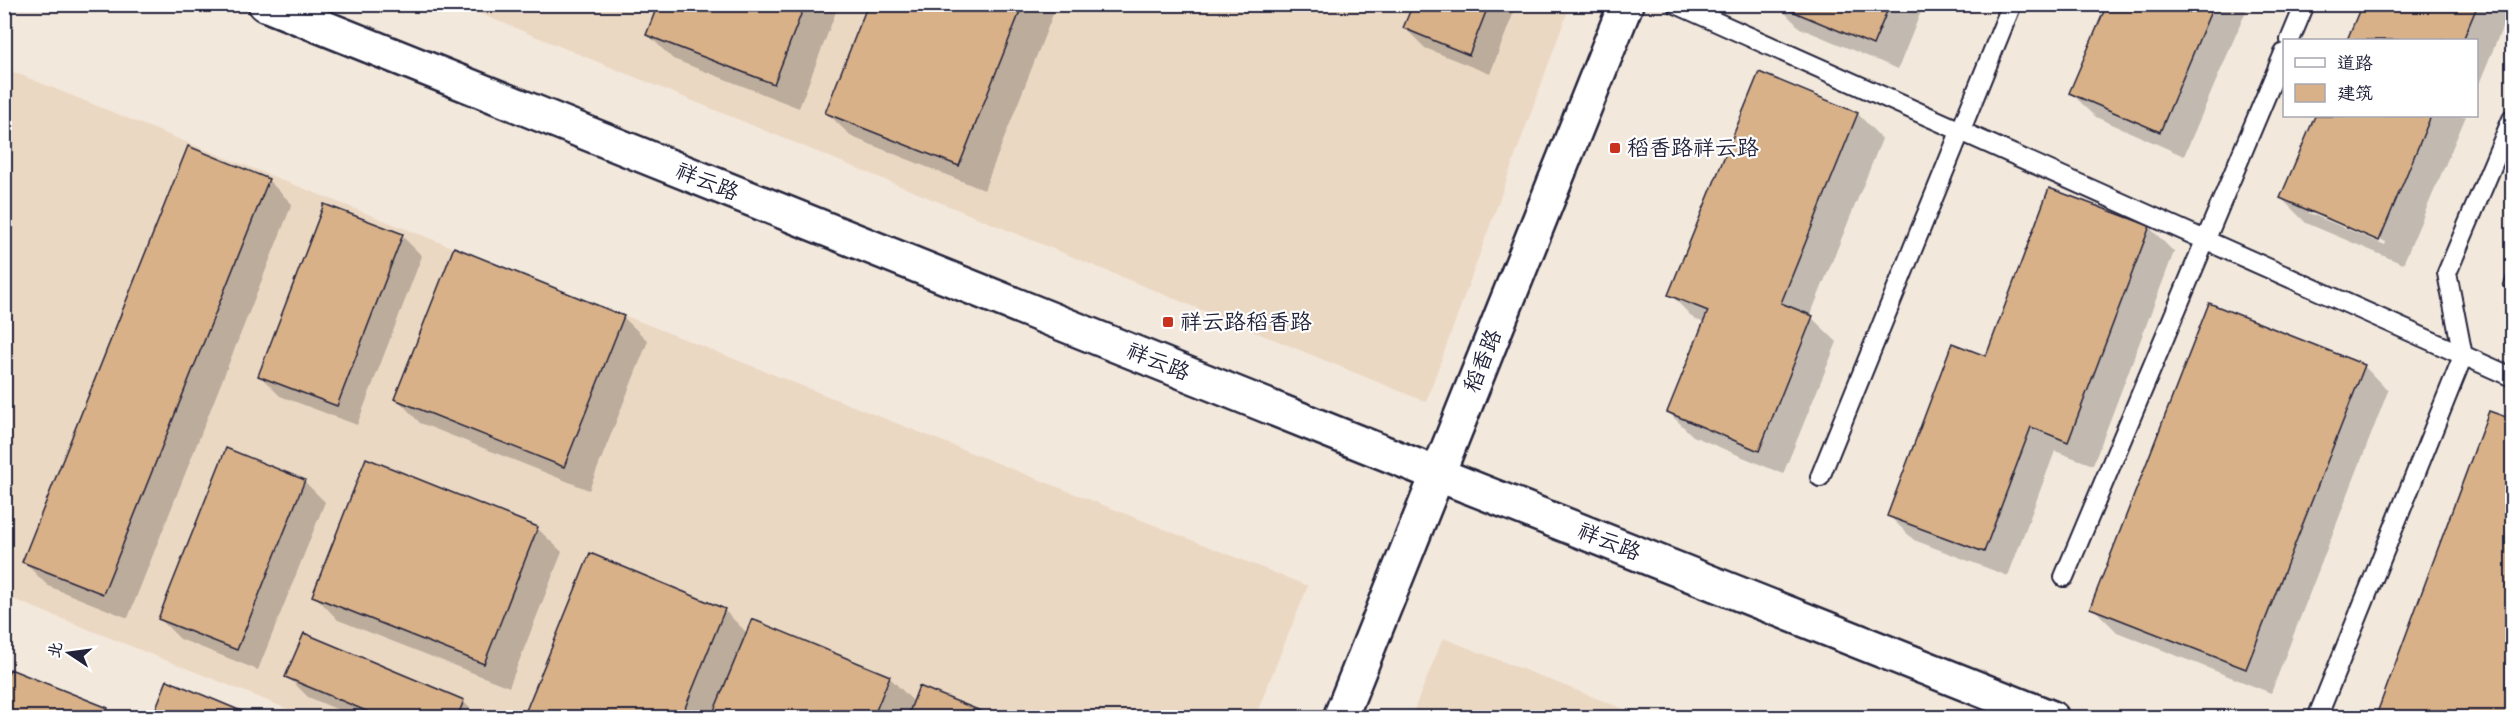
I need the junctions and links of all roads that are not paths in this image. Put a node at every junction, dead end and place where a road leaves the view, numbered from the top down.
1 (265, 4) edge
2 (1626, 4) edge
3 (1676, 4) edge
4 (2012, 4) edge
5 (2305, 4) edge
6 (2290, 39) edge
7 (2283, 55) edge
8 (2512, 119) edge
9 (1960, 132) junction
10 (2206, 241) junction
11 (2463, 356) junction
12 (2512, 377) edge
13 (1437, 474) junction
14 (1820, 477) dead end
15 (2064, 577) dead end
16 (1340, 717) edge
17 (2052, 717) edge
18 (2317, 717) edge

1 - 13 street, 祥云路
2 - 13 street, 稻香路
3 - 9 lane
4 - 9 lane
5 - 6 lane
7 - 10 lane
8 - 11 lane
9 - 10 lane
9 - 14 lane
10 - 11 lane
10 - 15 lane
11 - 12 lane
11 - 18 lane
13 - 16 street, 稻香路
13 - 17 street, 祥云路

